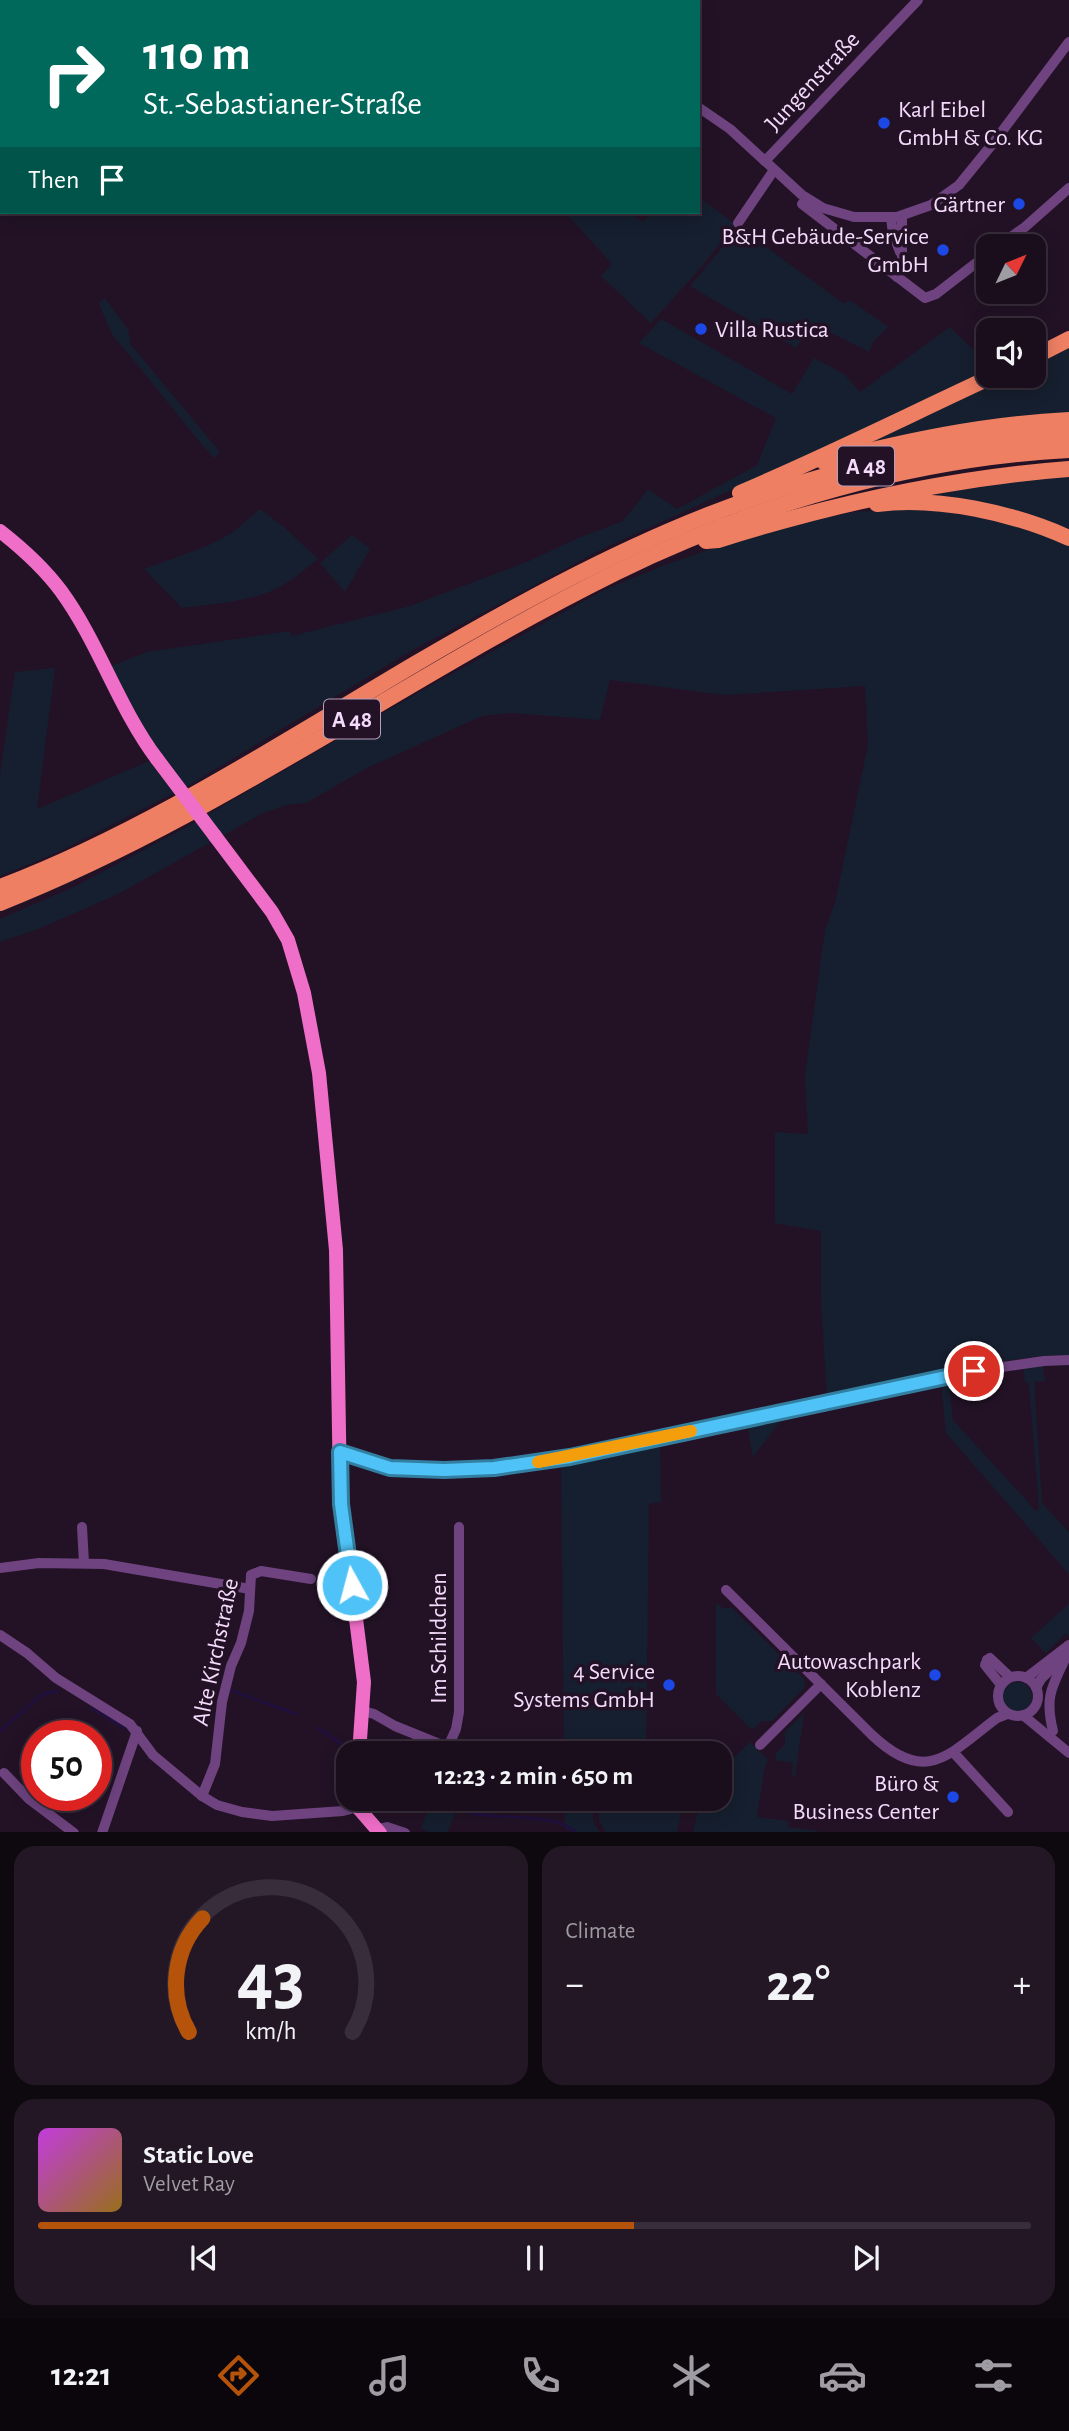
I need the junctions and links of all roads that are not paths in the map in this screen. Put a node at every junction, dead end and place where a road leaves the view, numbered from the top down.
1 (918, 0) edge
2 (1069, 42) edge
3 (700, 108) edge
4 (765, 160) junction
5 (774, 170) junction
6 (1069, 188) edge
7 (802, 204) dead end
8 (897, 217) junction
9 (738, 223) dead end
10 (1015, 234) edge
11 (976, 263) edge
12 (897, 276) junction
13 (1069, 339) edge
14 (1046, 351) edge
15 (976, 384) edge
16 (1069, 420) edge
17 (1069, 435) edge
18 (1069, 450) edge
19 (1069, 469) edge
20 (796, 470) junction
21 (805, 514) junction
22 (0, 531) edge
23 (675, 538) junction
24 (1069, 538) edge
25 (0, 887) edge
26 (0, 903) edge
27 (1069, 1360) edge
28 (340, 1448) junction
29 (82, 1527) dead end
30 (458, 1527) dead end
31 (84, 1563) junction
32 (0, 1567) edge
33 (310, 1579) dead end
34 (250, 1589) junction
35 (726, 1590) dead end
36 (0, 1634) edge
37 (1069, 1650) edge
38 (1010, 1677) junction
39 (1026, 1678) junction
40 (821, 1684) junction
41 (1000, 1685) junction
42 (1036, 1688) junction
43 (998, 1702) junction
44 (1035, 1707) junction
45 (363, 1712) junction
46 (1007, 1714) junction
47 (1024, 1716) junction
48 (136, 1731) junction
49 (1053, 1731) junction
50 (977, 1733) junction
51 (360, 1741) edge
52 (433, 1741) edge
53 (451, 1741) edge
54 (760, 1745) dead end
55 (1067, 1752) edge
56 (954, 1753) junction
57 (5, 1773) dead end
58 (202, 1796) junction
59 (343, 1811) edge
60 (364, 1811) edge
61 (1008, 1812) dead end
62 (380, 1831) edge
63 (74, 1832) edge
64 (102, 1832) edge
65 (405, 1832) edge

1 - 4 street, Jungenstraße
2 - 8 street
3 - 4 street
4 - 5 street
5 - 8 street
5 - 9 street, Jungenstraße
6 - 10 street
7 - 12 street
8 - 12 street
11 - 12 street
13 - 14 highway
15 - 20 highway
16 - 20 highway
17 - 23 highway, A 48
18 - 23 highway, A 48
19 - 21 highway
20 - 23 highway
21 - 23 highway
21 - 24 highway
22 - 28 main road, bridge
23 - 25 highway, A 48
23 - 26 highway, A 48
27 - 28 street
28 - 45 main road
29 - 31 street
30 - 53 street, Im Schildchen
31 - 32 street
31 - 34 street
33 - 34 street, Alte Kirchstraße
34 - 58 street, Alte Kirchstraße
35 - 40 street
36 - 48 street
37 - 39 street
37 - 42 street
37 - 49 street
38 - 39 street
38 - 41 street
38 - 41 street
39 - 42 street
40 - 54 street
40 - 56 street
41 - 43 street
42 - 44 street
43 - 46 street
43 - 50 street
44 - 47 street
44 - 49 street
45 - 51 main road
45 - 52 street, Im Schildchen
46 - 47 street
46 - 50 street
47 - 55 street
48 - 58 street
48 - 64 street
49 - 55 street
50 - 56 street
56 - 61 street
57 - 63 street
58 - 59 street
60 - 62 main road
62 - 65 street

